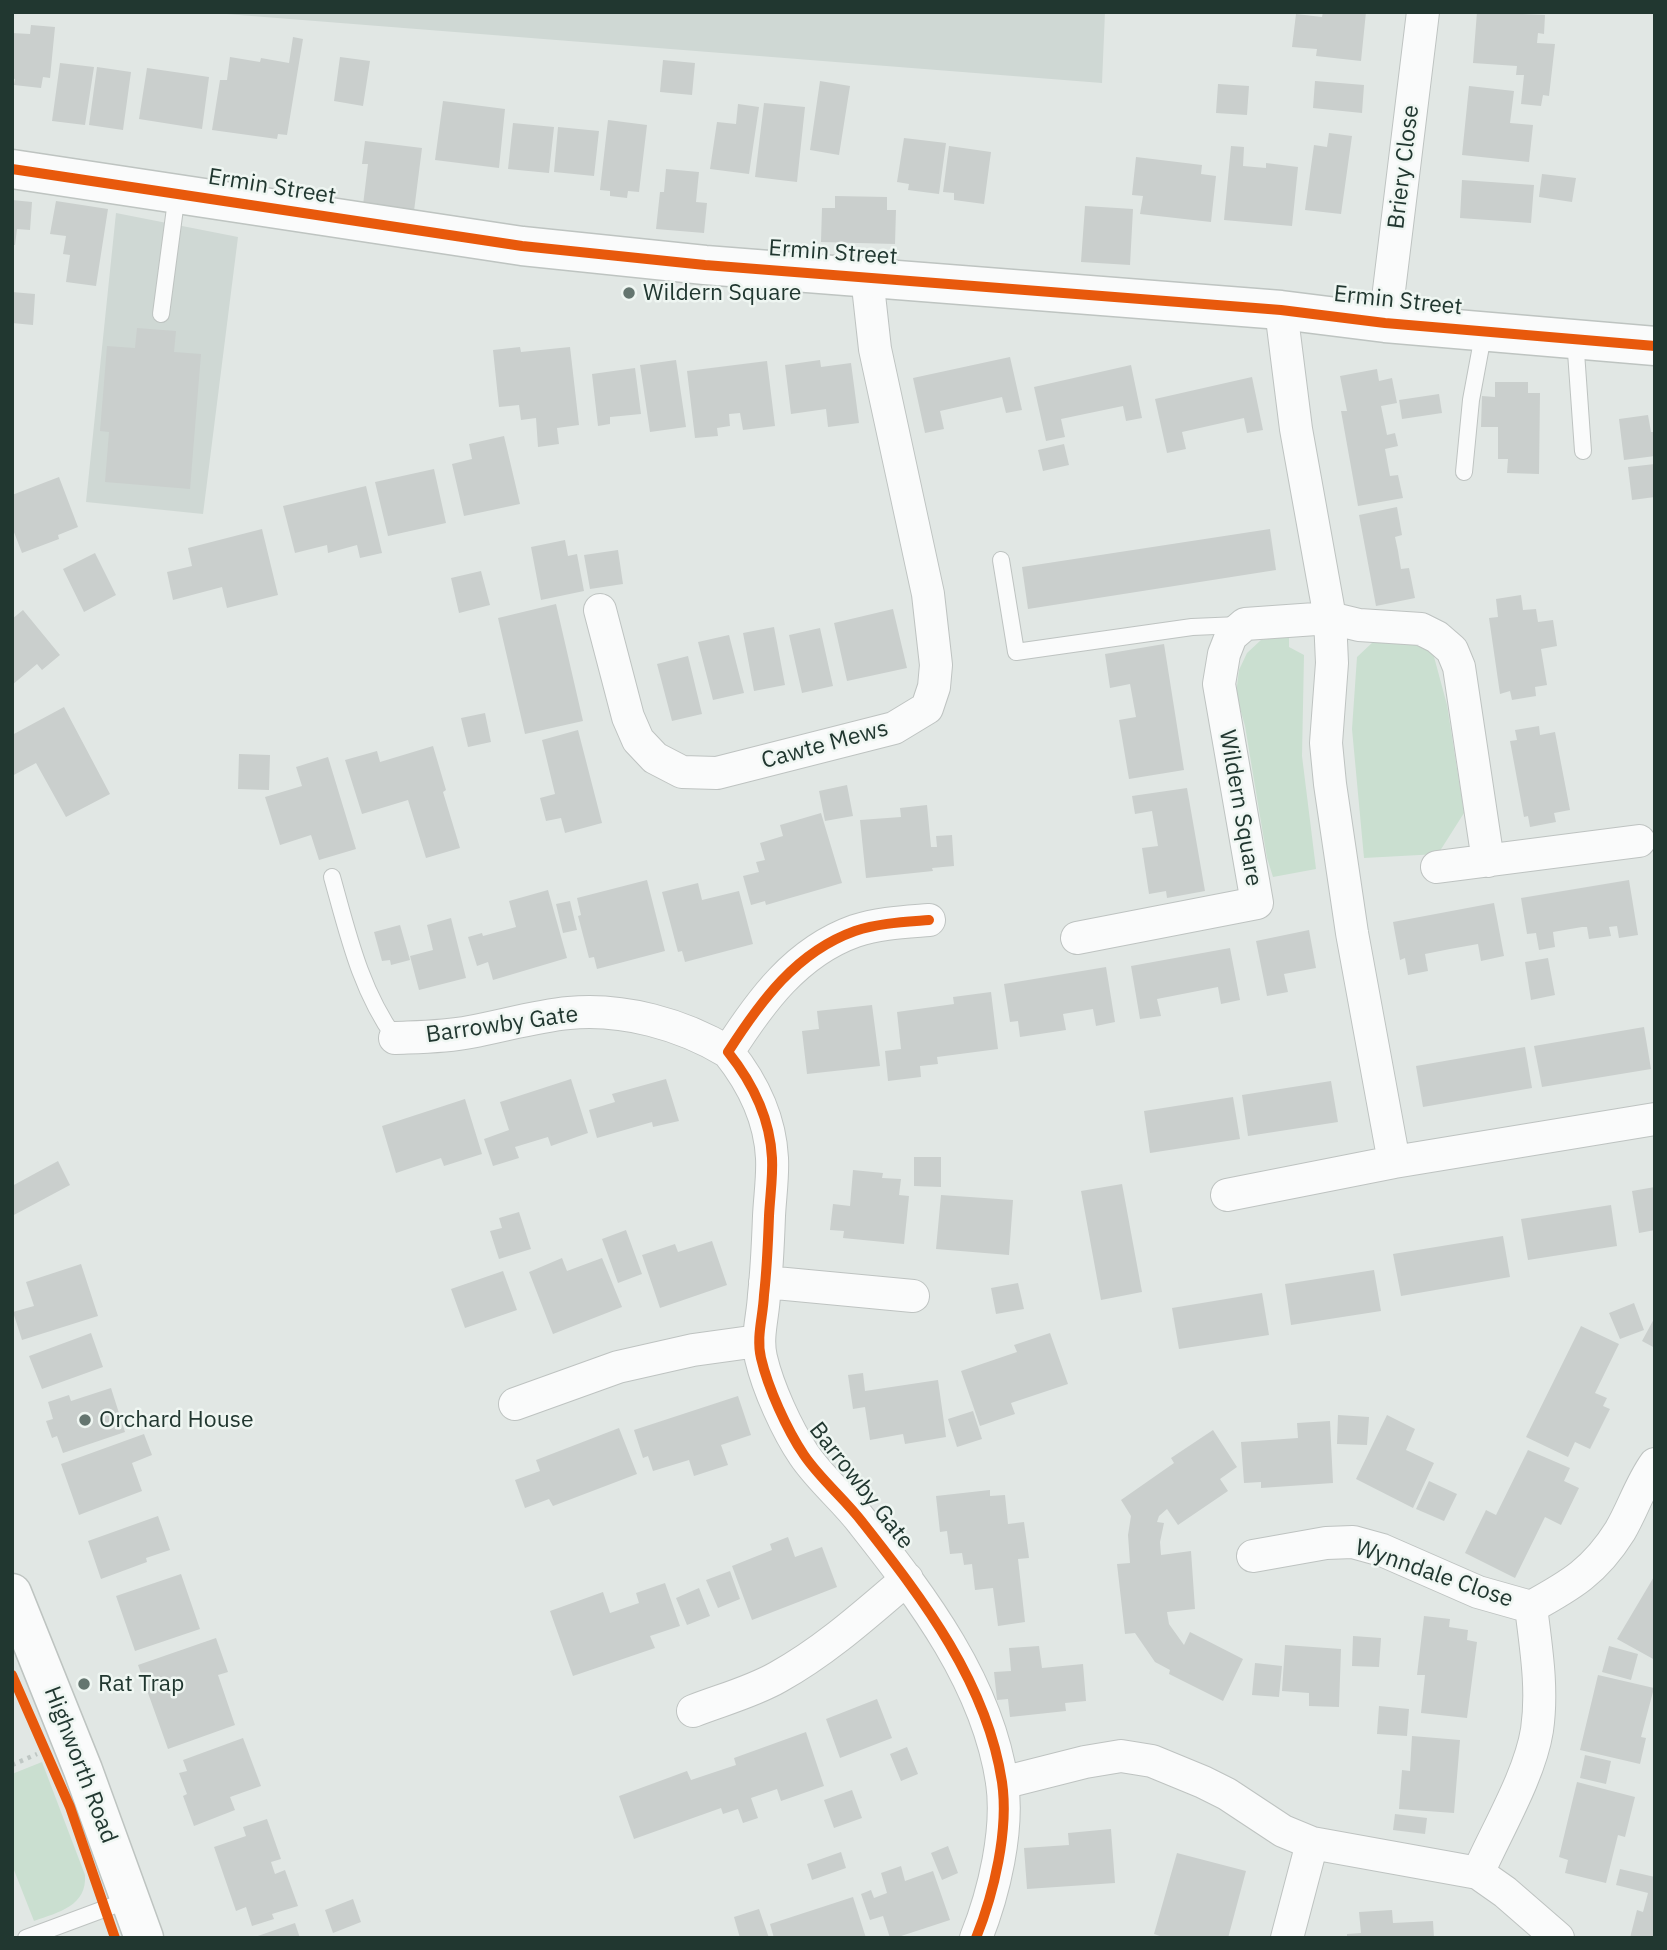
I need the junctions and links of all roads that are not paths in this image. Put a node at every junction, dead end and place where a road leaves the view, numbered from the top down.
1 (1423, 12) edge
2 (12, 169) edge
3 (177, 193) junction
4 (867, 277) junction
5 (1281, 310) junction
6 (161, 314) dead end
7 (1385, 323) junction
8 (1484, 330) junction
9 (1575, 338) junction
10 (1655, 346) edge
11 (1583, 451) dead end
12 (1464, 472) dead end
13 (1001, 560) dead end
14 (600, 610) dead end
15 (1330, 618) junction
16 (1245, 624) junction
17 (1639, 841) dead end
18 (1488, 861) junction
19 (1437, 867) dead end
20 (332, 877) dead end
21 (929, 920) dead end
22 (1077, 938) dead end
23 (395, 1038) joint
24 (728, 1052) junction
25 (1655, 1119) edge
26 (1394, 1162) junction
27 (1227, 1195) dead end
28 (765, 1282) junction
29 (913, 1296) dead end
30 (758, 1341) junction
31 (516, 1404) dead end
32 (1655, 1464) edge
33 (1253, 1556) dead end
34 (907, 1579) junction
35 (12, 1593) edge
36 (1531, 1608) junction
37 (693, 1712) dead end
38 (1002, 1783) junction
39 (1312, 1843) junction
40 (1478, 1873) junction
41 (131, 1899) junction
42 (26, 1938) edge
43 (144, 1938) edge
44 (976, 1938) edge
45 (1287, 1938) edge
46 (1558, 1938) edge

1 - 7 street, Briery Close
2 - 3 main road, Ermin Street
3 - 4 main road, Ermin Street
3 - 6 lane
4 - 5 main road, Ermin Street
4 - 14 street, Cawte Mews
5 - 7 main road, Ermin Street
5 - 15 street
7 - 8 main road, Ermin Street
8 - 9 main road, Ermin Street
8 - 12 lane
9 - 10 main road, Ermin Street
9 - 11 lane
13 - 16 lane
15 - 16 street
15 - 18 street
15 - 26 street
16 - 22 street, Wildern Square
17 - 18 street
18 - 19 street
20 - 23 lane
21 - 24 street
23 - 24 street, Barrowby Gate
24 - 28 street, Barrowby Gate
25 - 26 street
26 - 27 street
28 - 29 street
28 - 30 street, Barrowby Gate
30 - 31 street
30 - 34 street, Barrowby Gate
32 - 36 street, Wynndale Close
33 - 36 street, Wynndale Close
34 - 37 street, Barrowby Gate
34 - 38 street, Barrowby Gate
35 - 41 main road, Highworth Road
36 - 40 street, Wynndale Close
38 - 39 street
38 - 44 street, Barrowby Gate
39 - 40 street
39 - 45 street
40 - 46 street
41 - 42 lane
41 - 43 main road, Highworth Road

